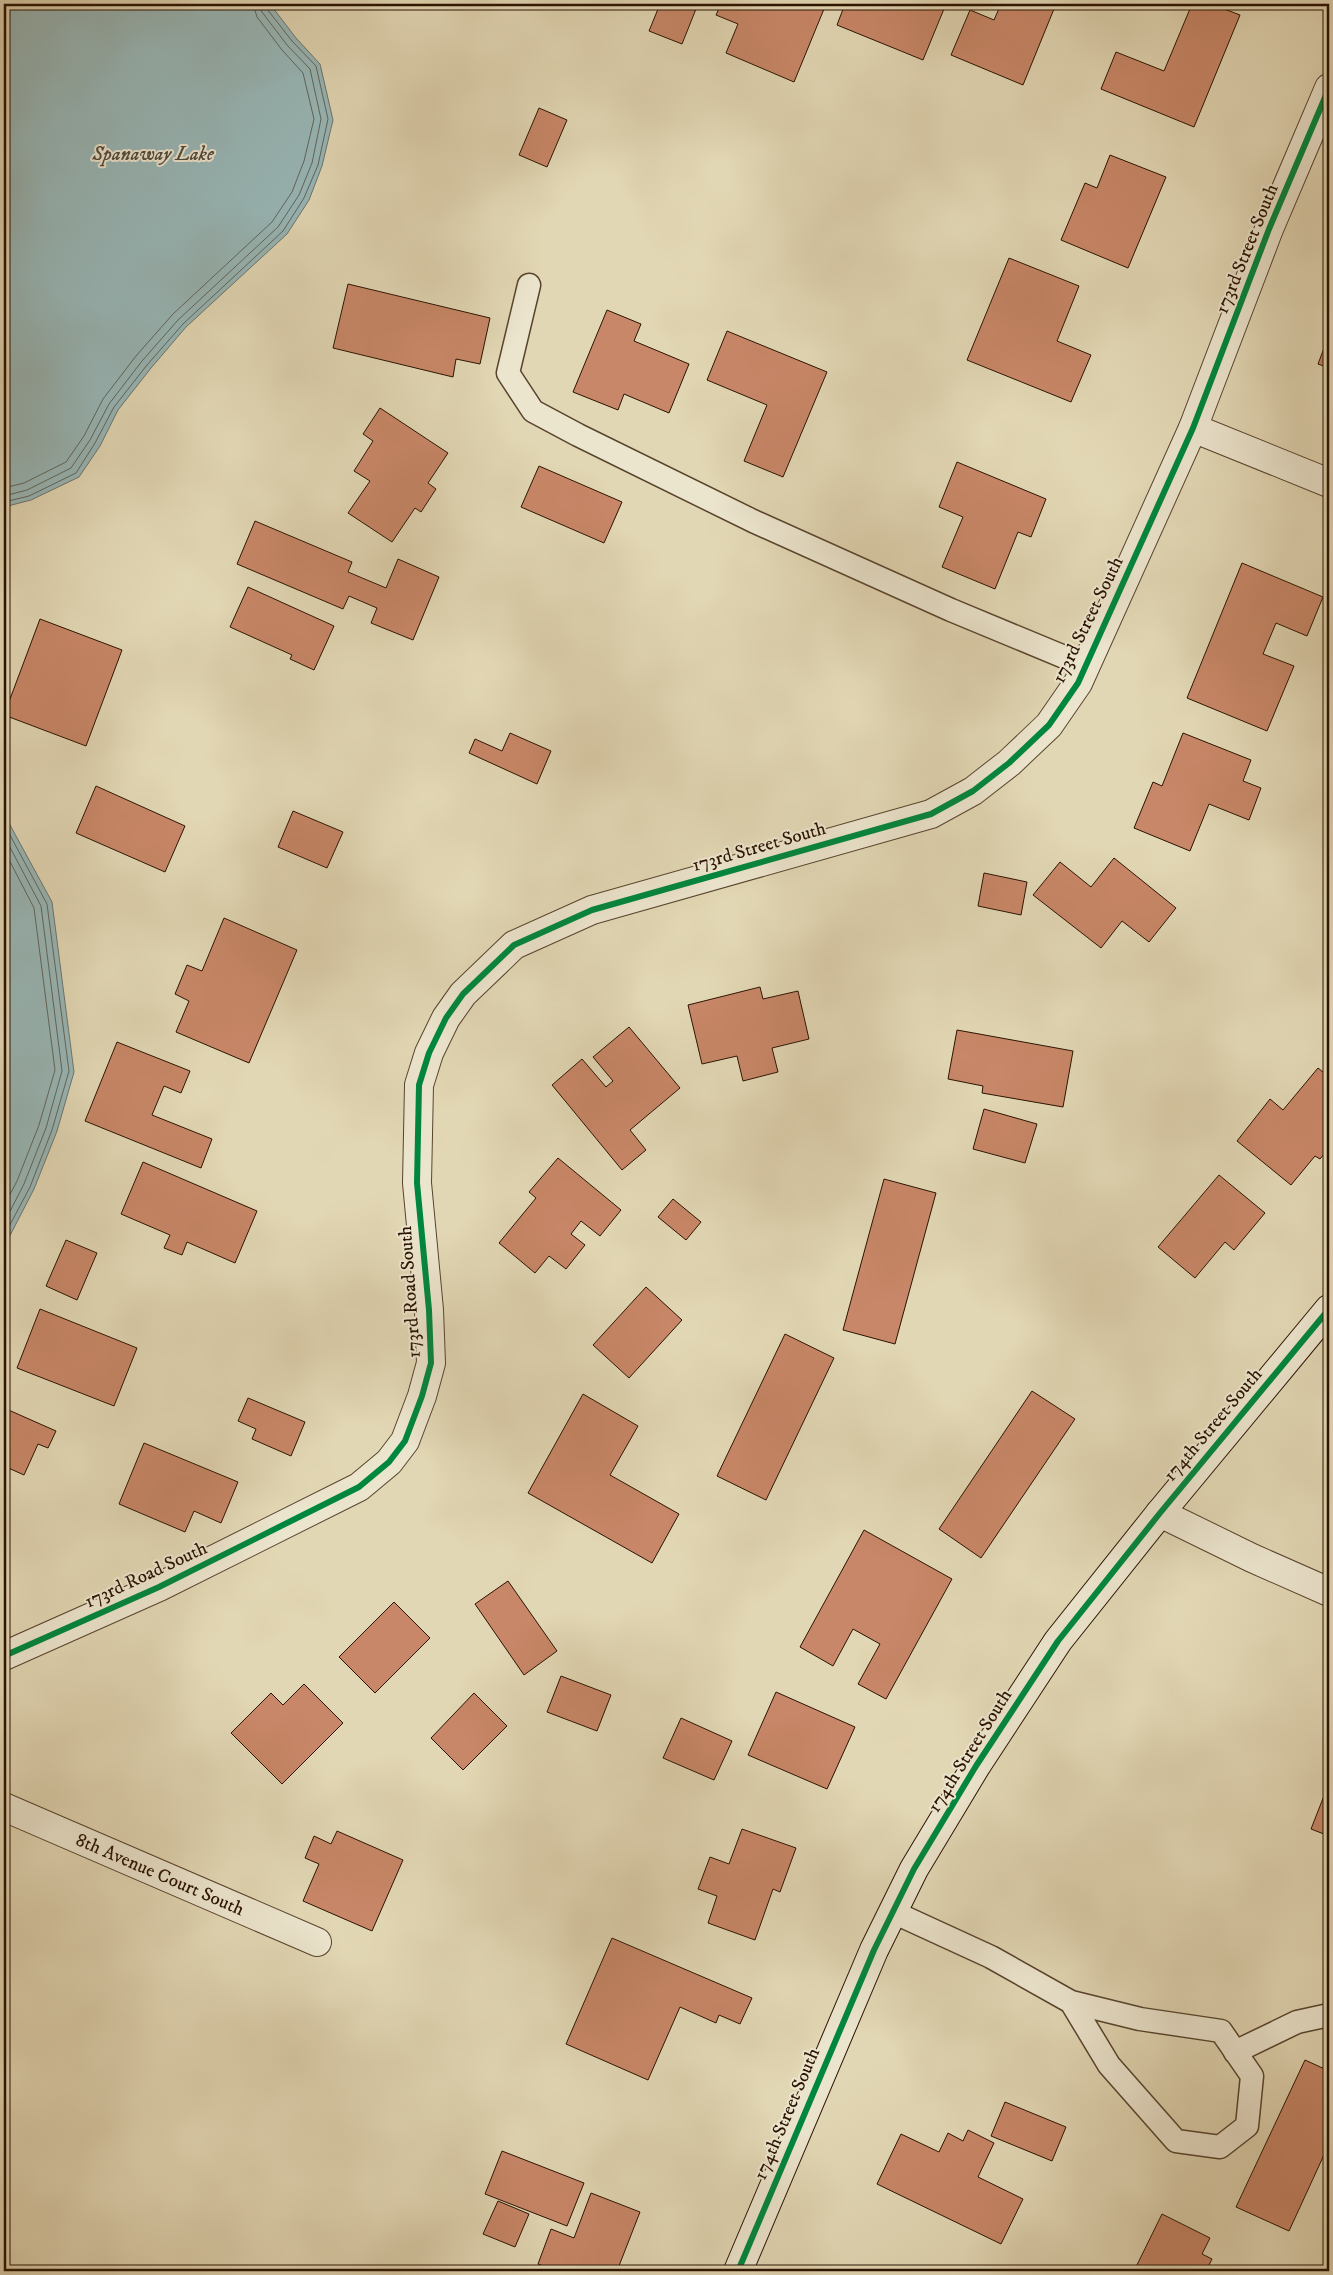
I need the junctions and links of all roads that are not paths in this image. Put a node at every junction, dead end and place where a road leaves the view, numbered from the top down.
1 (1329, 88) edge
2 (529, 285) dead end
3 (1193, 428) junction
4 (1329, 483) edge
5 (1086, 666) junction
6 (535, 935) joint
7 (1329, 1309) edge
8 (1160, 1513) junction
9 (1329, 1592) edge
10 (7, 1652) edge
11 (4, 1807) edge
12 (893, 1912) junction
13 (317, 1942) dead end
14 (1071, 2002) junction
15 (1329, 2015) edge
16 (1235, 2052) junction
17 (738, 2271) edge

1 - 3 street, 173rd Street South
2 - 5 lane
3 - 4 street
3 - 5 street, 173rd Street South
5 - 6 street, 173rd Street South
6 - 10 street, 173rd Road South
7 - 8 street, 174th Street South
8 - 9 street
8 - 12 street, 174th Street South
11 - 13 street, 8th Avenue Court South
12 - 14 lane
12 - 17 street, 174th Street South
14 - 16 lane
14 - 16 lane
15 - 16 lane

